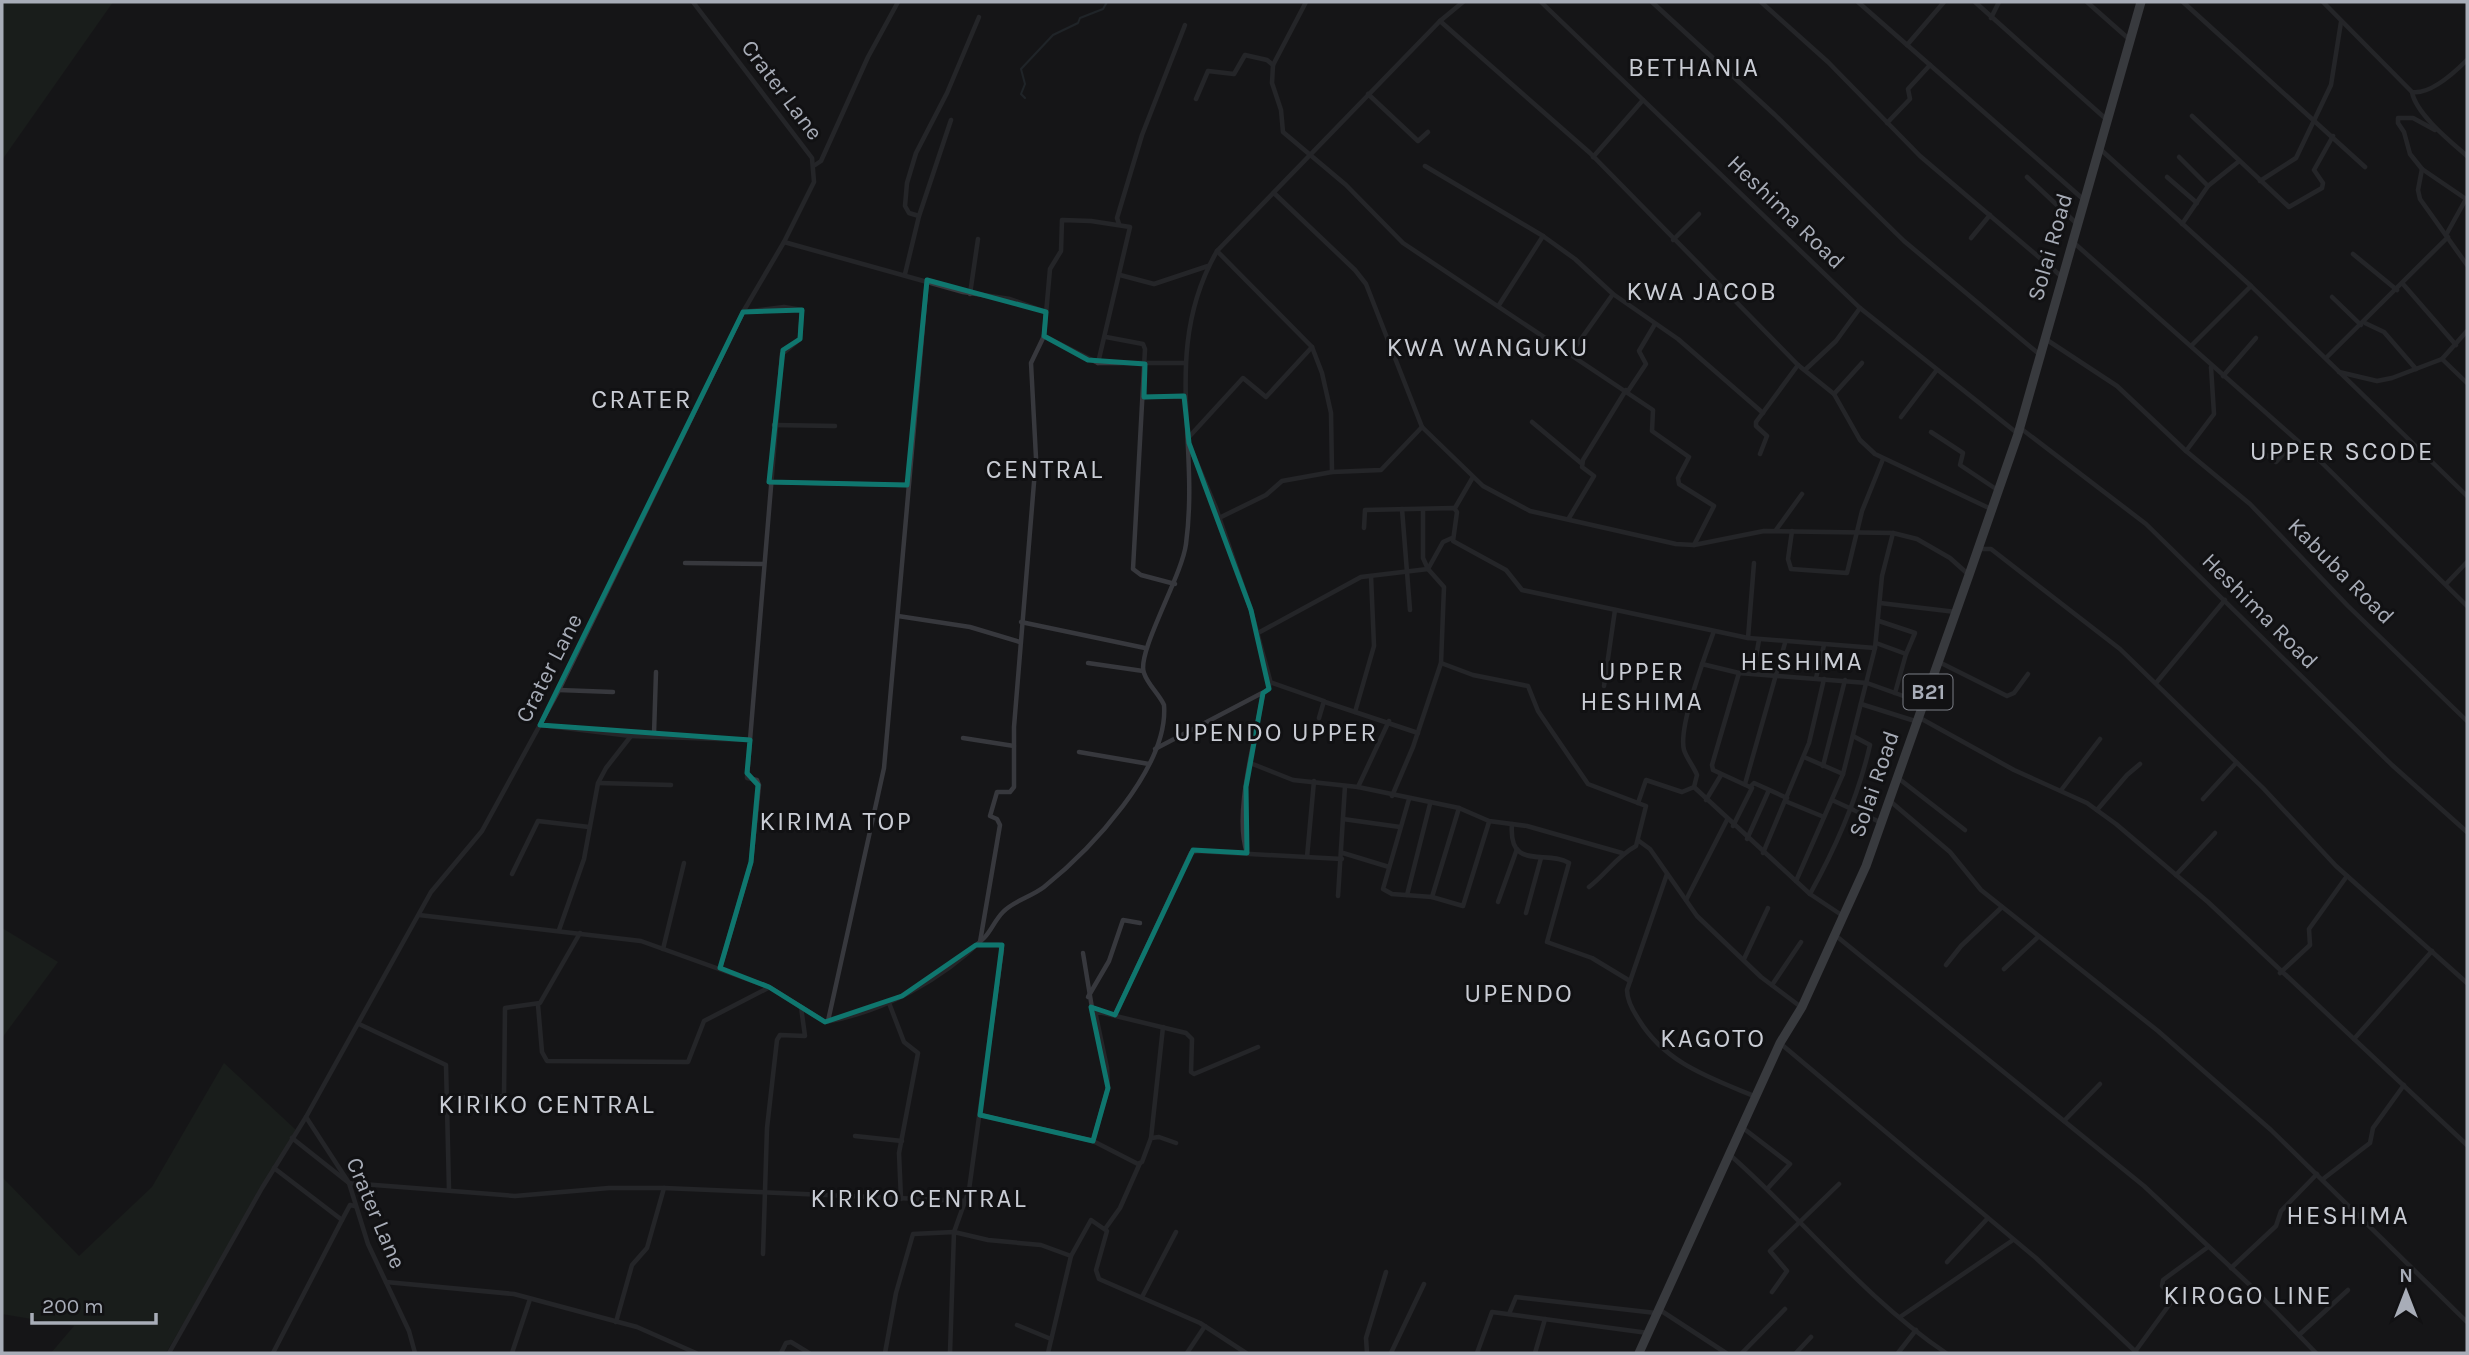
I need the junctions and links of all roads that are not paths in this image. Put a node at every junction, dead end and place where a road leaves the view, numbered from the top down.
1 (693, 2) edge
2 (898, 2) edge
3 (1306, 2) edge
4 (1463, 2) edge
5 (1541, 2) edge
6 (1652, 2) edge
7 (1761, 2) edge
8 (1858, 2) edge
9 (1944, 2) edge
10 (1975, 2) edge
11 (1999, 2) edge
12 (2087, 2) edge
13 (2141, 2) edge
14 (2183, 2) edge
15 (2323, 2) edge
16 (979, 17) dead end
17 (1991, 18) junction
18 (1440, 21) junction
19 (2342, 21) junction
20 (1185, 25) dead end
21 (2131, 41) junction
22 (1907, 45) junction
23 (2467, 60) edge
24 (1273, 65) junction
25 (1930, 65) junction
26 (2412, 92) junction
27 (1368, 94) junction
28 (1196, 99) dead end
29 (1643, 100) junction
30 (2192, 116) dead end
31 (951, 120) dead end
32 (2107, 120) junction
33 (2315, 120) junction
34 (2427, 122) junction
35 (1888, 123) junction
36 (1428, 132) dead end
37 (2333, 136) junction
38 (2099, 148) junction
39 (1311, 153) junction
40 (2467, 156) edge
41 (1593, 157) junction
42 (2179, 157) dead end
43 (2238, 162) junction
44 (815, 165) junction
45 (1425, 166) dead end
46 (2365, 167) dead end
47 (2422, 169) junction
48 (2027, 177) dead end
49 (2166, 177) dead end
50 (2260, 181) junction
51 (2208, 186) junction
52 (1275, 194) junction
53 (2467, 198) edge
54 (2084, 200) junction
55 (2197, 203) junction
56 (1699, 214) dead end
57 (1990, 215) junction
58 (919, 216) junction
59 (1119, 224) junction
60 (2077, 224) junction
61 (2182, 224) junction
62 (1543, 236) junction
63 (2447, 236) junction
64 (1971, 238) dead end
65 (978, 239) dead end
66 (1673, 240) junction
67 (784, 242) junction
68 (2073, 242) junction
69 (1217, 251) junction
70 (2353, 254) dead end
71 (1209, 265) junction
72 (2467, 265) edge
73 (905, 274) junction
74 (1120, 274) junction
75 (2062, 277) junction
76 (927, 280) junction
77 (2403, 284) junction
78 (2251, 286) junction
79 (2397, 290) junction
80 (970, 294) junction
81 (1613, 294) junction
82 (2332, 297) dead end
83 (1499, 305) junction
84 (1860, 309) junction
85 (743, 312) junction
86 (1046, 312) junction
87 (1655, 324) junction
88 (2363, 324) junction
89 (2467, 331) edge
90 (1044, 336) junction
91 (1106, 337) junction
92 (2256, 338) dead end
93 (2045, 339) junction
94 (2456, 345) junction
95 (2191, 346) junction
96 (1312, 347) junction
97 (1571, 353) junction
98 (2040, 355) junction
99 (2326, 358) junction
100 (2442, 359) junction
101 (1098, 363) junction
102 (1184, 363) junction
103 (1862, 363) dead end
104 (1145, 364) junction
105 (1798, 365) junction
106 (2211, 366) junction
107 (2416, 369) junction
108 (1805, 370) junction
109 (1936, 371) junction
110 (2338, 372) junction
111 (2223, 376) junction
112 (2467, 383) edge
113 (1627, 391) junction
114 (1834, 394) junction
115 (1184, 396) junction
116 (1144, 397) junction
117 (1763, 413) junction
118 (1901, 418) dead end
119 (1532, 422) dead end
120 (774, 425) junction
121 (835, 426) dead end
122 (1422, 427) junction
123 (2018, 430) junction
124 (1931, 432) dead end
125 (1189, 440) junction
126 (2296, 440) junction
127 (2186, 450) junction
128 (2261, 450) dead end
129 (1760, 454) dead end
130 (1883, 459) junction
131 (1581, 463) junction
132 (1332, 472) junction
133 (1473, 477) junction
134 (769, 482) junction
135 (906, 485) junction
136 (1996, 489) junction
137 (1802, 494) dead end
138 (2467, 496) edge
139 (1455, 508) junction
140 (1402, 509) junction
141 (1423, 509) junction
142 (1990, 509) junction
143 (1219, 518) junction
144 (1569, 518) junction
145 (1364, 528) dead end
146 (1776, 531) junction
147 (1792, 531) junction
148 (1856, 532) junction
149 (1893, 533) junction
150 (1452, 538) junction
151 (1694, 545) junction
152 (1977, 553) junction
153 (2467, 562) edge
154 (685, 564) dead end
155 (764, 564) junction
156 (1754, 564) dead end
157 (1429, 569) junction
158 (1406, 573) junction
159 (1969, 575) junction
160 (1371, 576) junction
161 (1175, 584) junction
162 (2446, 584) junction
163 (2225, 600) junction
164 (1880, 603) junction
165 (2467, 606) edge
166 (1410, 610) dead end
167 (1615, 610) junction
168 (1956, 612) junction
169 (898, 615) junction
170 (1879, 621) junction
171 (1021, 622) junction
172 (1714, 631) junction
173 (1258, 633) junction
174 (1748, 638) junction
175 (1759, 640) junction
176 (1020, 642) junction
177 (1785, 643) junction
178 (1824, 645) junction
179 (1876, 646) junction
180 (1145, 648) junction
181 (1906, 654) junction
182 (1938, 662) junction
183 (1088, 663) dead end
184 (1441, 663) junction
185 (1702, 664) junction
186 (1143, 671) junction
187 (656, 672) dead end
188 (1739, 673) junction
189 (1753, 673) junction
190 (1777, 674) junction
191 (2028, 674) dead end
192 (1816, 678) junction
193 (1824, 679) junction
194 (1845, 680) junction
195 (1270, 682) junction
196 (1867, 683) junction
197 (2156, 683) junction
198 (1604, 685) dead end
199 (559, 690) junction
200 (613, 692) dead end
201 (1263, 693) junction
202 (1895, 693) junction
203 (1325, 702) junction
204 (1924, 703) junction
205 (1861, 704) junction
206 (1355, 712) junction
207 (1319, 718) dead end
208 (1918, 719) junction
209 (1389, 721) junction
210 (2467, 721) edge
211 (540, 725) junction
212 (1418, 733) junction
213 (654, 734) junction
214 (631, 736) junction
215 (1853, 736) junction
216 (963, 738) dead end
217 (2100, 739) dead end
218 (750, 740) junction
219 (1014, 746) junction
220 (1155, 749) junction
221 (1079, 752) dead end
222 (1804, 757) junction
223 (1250, 763) junction
224 (2236, 763) junction
225 (1149, 764) junction
226 (2140, 764) dead end
227 (1823, 766) junction
228 (1843, 774) junction
229 (1721, 775) junction
230 (1898, 778) junction
231 (1314, 781) junction
232 (598, 783) junction
233 (1745, 784) junction
234 (671, 785) dead end
235 (1345, 786) junction
236 (1751, 786) junction
237 (1359, 787) junction
238 (1694, 787) junction
239 (2062, 789) junction
240 (1769, 790) junction
241 (1392, 796) junction
242 (1409, 799) junction
243 (1786, 799) junction
244 (2203, 799) dead end
245 (1706, 800) junction
246 (1832, 800) junction
247 (1891, 802) junction
248 (1638, 803) junction
249 (1430, 804) junction
250 (1459, 808) junction
251 (1851, 808) junction
252 (2097, 810) junction
253 (1824, 817) junction
254 (1343, 819) junction
255 (1727, 820) junction
256 (1489, 821) junction
257 (1882, 823) junction
258 (1513, 824) junction
259 (1733, 826) junction
260 (589, 827) junction
261 (1400, 827) junction
262 (1965, 830) dead end
263 (2467, 832) edge
264 (2215, 833) dead end
265 (1747, 839) junction
266 (1639, 841) junction
267 (1517, 849) junction
268 (1247, 853) junction
269 (1622, 853) junction
270 (1762, 853) junction
271 (1343, 856) junction
272 (1307, 857) junction
273 (1541, 858) junction
274 (684, 863) dead end
275 (1389, 867) junction
276 (512, 874) dead end
277 (1667, 874) junction
278 (2176, 875) junction
279 (2347, 876) junction
280 (1796, 881) junction
281 (1589, 887) dead end
282 (1811, 894) junction
283 (1407, 895) junction
284 (1338, 896) dead end
285 (1432, 897) junction
286 (1685, 901) junction
287 (1498, 902) dead end
288 (2002, 907) junction
289 (1768, 908) dead end
290 (1526, 913) dead end
291 (419, 915) junction
292 (1844, 916) junction
293 (1140, 923) dead end
294 (559, 930) junction
295 (580, 933) junction
296 (1835, 936) junction
297 (2038, 937) junction
298 (1801, 942) dead end
299 (978, 943) junction
300 (663, 949) junction
301 (2432, 951) junction
302 (1083, 953) dead end
303 (1744, 959) junction
304 (1947, 965) dead end
305 (720, 968) junction
306 (2004, 969) dead end
307 (2280, 973) junction
308 (1630, 982) junction
309 (2467, 983) edge
310 (1772, 985) junction
311 (769, 987) junction
312 (1088, 997) junction
313 (889, 1003) junction
314 (538, 1005) junction
315 (801, 1007) junction
316 (1802, 1007) junction
317 (1093, 1014) junction
318 (1115, 1015) junction
319 (828, 1021) junction
320 (359, 1024) junction
321 (1163, 1027) junction
322 (2354, 1039) junction
323 (1780, 1043) junction
324 (1258, 1047) dead end
325 (2100, 1084) dead end
326 (2404, 1085) junction
327 (1757, 1097) junction
328 (448, 1098) junction
329 (980, 1115) junction
330 (306, 1117) junction
331 (2064, 1121) junction
332 (1743, 1128) junction
333 (855, 1136) dead end
334 (292, 1138) junction
335 (1151, 1138) junction
336 (902, 1141) junction
337 (1093, 1141) junction
338 (1176, 1143) dead end
339 (2467, 1145) edge
340 (1729, 1154) junction
341 (1140, 1163) junction
342 (274, 1168) junction
343 (2317, 1174) junction
344 (2323, 1179) junction
345 (349, 1183) junction
346 (1839, 1184) dead end
347 (664, 1188) junction
348 (1768, 1188) junction
349 (449, 1190) junction
350 (764, 1193) junction
351 (901, 1199) junction
352 (967, 1200) junction
353 (355, 1206) junction
354 (1987, 1219) junction
355 (342, 1220) junction
356 (1798, 1222) junction
357 (1105, 1229) junction
358 (1177, 1231) dead end
359 (954, 1232) junction
360 (2013, 1240) junction
361 (2208, 1247) junction
362 (763, 1254) dead end
363 (1071, 1256) junction
364 (1947, 1262) dead end
365 (2231, 1268) junction
366 (1387, 1272) dead end
367 (386, 1282) junction
368 (1424, 1284) dead end
369 (2348, 1290) dead end
370 (1772, 1292) dead end
371 (1142, 1297) junction
372 (530, 1299) junction
373 (1785, 1309) dead end
374 (1658, 1311) junction
375 (1509, 1314) junction
376 (1900, 1317) junction
377 (1545, 1319) junction
378 (616, 1322) junction
379 (2467, 1322) edge
380 (1017, 1325) dead end
381 (1205, 1326) junction
382 (1916, 1330) junction
383 (1648, 1333) junction
384 (2299, 1335) junction
385 (1811, 1337) dead end
386 (1051, 1339) junction
387 (169, 1353) edge
388 (273, 1353) edge
389 (415, 1353) edge
390 (512, 1353) edge
391 (696, 1353) edge
392 (781, 1353) edge
393 (809, 1353) edge
394 (885, 1353) edge
395 (950, 1353) edge
396 (1048, 1353) edge
397 (1187, 1353) edge
398 (1246, 1353) edge
399 (1367, 1353) edge
400 (1391, 1353) edge
401 (1477, 1353) edge
402 (1535, 1353) edge
403 (1639, 1353) edge
404 (1726, 1353) edge
405 (1742, 1353) edge
406 (1796, 1353) edge
407 (1898, 1353) edge
408 (1946, 1353) edge
409 (2135, 1353) edge
410 (2316, 1353) edge

1 - 44 street, Crater Lane
2 - 44 street
3 - 24 street
4 - 18 street
5 - 29 street, Heshima Road
6 - 98 street
7 - 35 street
8 - 22 street
9 - 22 street
10 - 17 street
11 - 17 street
12 - 21 street
13 - 21 highway, Solai Road / B21
14 - 33 street
15 - 19 street
16 - 58 street
17 - 32 street
18 - 27 street
18 - 41 street
19 - 26 street
19 - 33 street
20 - 59 street
21 - 32 highway, Solai Road / B21
22 - 25 street
23 - 26 street
24 - 28 street
24 - 39 street
25 - 35 street
25 - 54 street
26 - 34 street
27 - 36 street
27 - 39 street
29 - 41 street
29 - 84 street, Heshima Road
30 - 43 street
31 - 58 street
32 - 38 highway, Solai Road / B21
33 - 37 street
33 - 50 street
34 - 40 street
34 - 47 street
35 - 57 street
37 - 46 street
37 - 50 street
38 - 54 highway, Solai Road / B21
38 - 61 street
39 - 52 street
39 - 83 street
41 - 66 street
42 - 51 street
43 - 50 street
43 - 51 street
44 - 67 street, Crater Lane
45 - 62 street
47 - 53 street
47 - 63 street
48 - 60 street
49 - 55 street
51 - 55 street
52 - 69 street
52 - 122 street
53 - 63 street
54 - 60 highway, Solai Road / B21
55 - 61 street
56 - 66 street
57 - 64 street
57 - 75 street
58 - 73 street
59 - 74 street
59 - 86 street
60 - 68 highway, Solai Road / B21
61 - 78 street
62 - 81 street
62 - 83 street
63 - 72 street
63 - 77 street
65 - 80 street
66 - 105 street
67 - 73 street
67 - 85 street, Crater Lane
68 - 75 highway, Solai Road / B21
68 - 95 street
69 - 71 street
69 - 96 street
70 - 79 street
71 - 74 street
71 - 102 street
73 - 76 street
74 - 91 street
75 - 93 highway, Solai Road / B21
76 - 80 street
76 - 135 street
77 - 79 street
77 - 94 street
78 - 95 street
78 - 99 street
79 - 88 street
80 - 86 street
81 - 87 street
81 - 97 street
82 - 88 street
83 - 97 street
84 - 108 street
84 - 109 street, Heshima Road
85 - 120 street
85 - 199 street, Crater Lane
86 - 90 street
87 - 113 street
87 - 117 street
88 - 99 street
88 - 107 street
89 - 94 street
90 - 101 street
90 - 171 street
91 - 101 street
91 - 104 street
92 - 111 street
93 - 98 highway, Solai Road / B21
93 - 127 street, Kabuba Road
94 - 100 street
95 - 106 street
96 - 125 street
96 - 132 street
97 - 113 street
98 - 123 highway, Solai Road / B21
99 - 110 street
100 - 107 street
100 - 112 street
101 - 104 street
102 - 104 street
102 - 115 street
103 - 114 street
104 - 116 street
105 - 108 street
105 - 117 street
106 - 111 street
106 - 127 street
107 - 110 street
108 - 114 street
109 - 118 street
109 - 123 street, Heshima Road
110 - 138 street
111 - 126 street
113 - 131 street
113 - 151 street
114 - 130 street
115 - 116 street
115 - 125 street
116 - 161 street
117 - 129 street
119 - 131 street
120 - 121 street
120 - 134 street
122 - 132 street
122 - 133 street
123 - 136 highway, Solai Road / B21
123 - 163 street, Heshima Road
124 - 136 street
125 - 143 street
125 - 161 street
126 - 128 street
126 - 162 street
127 - 210 street, Kabuba Road
130 - 142 street
130 - 148 street
131 - 144 street
132 - 143 street
133 - 139 street
133 - 144 street
134 - 135 street
134 - 155 street
135 - 169 street
136 - 142 highway, Solai Road / B21
137 - 146 street
139 - 141 street
139 - 150 street
140 - 141 street
140 - 145 street
140 - 158 street
141 - 157 street
142 - 152 highway, Solai Road / B21
143 - 173 street
144 - 151 street
146 - 147 street
146 - 151 street
147 - 148 street
147 - 148 street
148 - 149 street
149 - 159 street
149 - 164 street
150 - 157 street
150 - 167 street
152 - 159 highway, Solai Road / B21
152 - 197 street
153 - 162 street
154 - 155 street
155 - 218 street
156 - 174 street
157 - 158 street
157 - 184 street
158 - 160 street
158 - 166 street
159 - 168 highway, Solai Road / B21
160 - 173 street
160 - 206 street
161 - 180 street
162 - 165 street
163 - 197 street
163 - 263 street, Heshima Road
164 - 168 street
164 - 170 street
167 - 172 street
167 - 198 street
168 - 182 highway, Solai Road / B21
169 - 176 street
169 - 319 street
170 - 179 street
170 - 181 street
171 - 176 street
171 - 180 street
172 - 174 street
172 - 185 street
173 - 195 street
174 - 175 street
175 - 177 street
175 - 189 street
176 - 219 street
177 - 178 street
177 - 190 street
178 - 179 street
178 - 192 street
179 - 181 street
179 - 196 street
180 - 186 street
181 - 202 street
182 - 191 street
182 - 204 highway, Solai Road / B21
183 - 186 street
184 - 212 street
184 - 248 street
185 - 188 street
185 - 238 street
186 - 220 street
187 - 213 street
188 - 189 street
188 - 229 street
189 - 190 street
190 - 192 street
190 - 233 street
192 - 193 street
193 - 194 street
193 - 222 street
194 - 196 street
194 - 227 street
195 - 201 street
195 - 203 street
196 - 202 street
196 - 205 street
197 - 224 street
199 - 200 street
199 - 211 street, Crater Lane
201 - 220 street
201 - 223 street
202 - 204 street
203 - 206 street
203 - 207 street
204 - 208 highway, Solai Road / B21
205 - 208 street
205 - 215 street
206 - 209 street
208 - 230 highway, Solai Road / B21
208 - 239 street
209 - 212 street
209 - 237 street
211 - 214 street
211 - 291 street, Crater Lane
212 - 241 street
213 - 214 street
213 - 218 street
214 - 232 street
215 - 228 street
215 - 251 street
216 - 219 street
217 - 239 street
218 - 305 street
219 - 299 street
220 - 225 street
221 - 225 street
222 - 227 street
222 - 243 street
223 - 231 street
223 - 268 street
224 - 244 street
224 - 279 street
225 - 299 street
226 - 252 street
227 - 228 street
228 - 246 street
229 - 233 street
229 - 245 street
230 - 247 highway, Solai Road / B21
230 - 262 street
231 - 235 street
231 - 272 street
232 - 234 street
232 - 260 street
233 - 236 street
235 - 237 street
235 - 254 street
236 - 240 street
236 - 259 street
237 - 241 street
238 - 245 street
238 - 248 street
239 - 252 street
240 - 243 street
240 - 265 street
241 - 242 street
242 - 249 street
242 - 261 street
243 - 253 street
243 - 270 street
245 - 255 street
246 - 251 street
246 - 253 street
247 - 257 highway, Solai Road / B21
247 - 288 street
248 - 266 street
249 - 250 street
249 - 283 street
250 - 256 street
250 - 285 street
251 - 257 street
251 - 282 street
252 - 278 street
253 - 280 street
254 - 261 street
254 - 271 street
255 - 259 street
255 - 286 street
256 - 258 street
256 - 285 street
257 - 292 highway, Solai Road / B21
258 - 267 street
258 - 269 street
259 - 265 street
260 - 276 street
260 - 294 street
261 - 275 street
264 - 278 street
265 - 270 street
266 - 269 street
266 - 277 street
267 - 273 street
267 - 287 street
268 - 272 street
268 - 318 street
269 - 281 street
270 - 280 street
271 - 272 street
271 - 275 street
271 - 284 street
273 - 290 street
273 - 308 street
274 - 300 street
275 - 283 street
277 - 286 street
277 - 308 street
278 - 307 street
279 - 301 street
279 - 307 street
280 - 282 street
282 - 292 street
283 - 285 street
286 - 303 street
288 - 297 street
288 - 304 street
289 - 303 street
291 - 294 street
291 - 320 street, Crater Lane
292 - 296 highway, Solai Road / B21
293 - 312 street
294 - 295 street
295 - 300 street
295 - 314 street
296 - 316 highway, Solai Road / B21
296 - 331 street
297 - 306 street
297 - 343 street
298 - 310 street
299 - 313 street
299 - 329 street
300 - 305 street
301 - 309 street
301 - 322 street
302 - 312 street
303 - 310 street
305 - 311 street
307 - 322 street
308 - 327 street
310 - 316 street
311 - 314 street
311 - 315 street
312 - 317 street
313 - 319 street
313 - 336 street
314 - 328 street
315 - 319 street
315 - 350 street
316 - 323 highway, Solai Road / B21
317 - 318 street
317 - 337 street
318 - 321 street
320 - 328 street
320 - 330 street, Crater Lane
321 - 324 street
321 - 335 street
322 - 326 street
323 - 327 highway, Solai Road / B21
323 - 354 street
325 - 331 street
326 - 339 street
326 - 344 street
327 - 332 highway, Solai Road / B21
328 - 349 street
329 - 337 street
329 - 352 street
330 - 334 street
330 - 345 street, Crater Lane
331 - 361 street
332 - 340 highway, Solai Road / B21
332 - 348 street
333 - 336 street
334 - 342 street
334 - 345 street
335 - 338 street
335 - 341 street
336 - 351 street
337 - 341 street
340 - 348 street
340 - 374 highway, Solai Road / B21
341 - 357 street
342 - 355 street
342 - 387 street
343 - 344 street
343 - 365 street
344 - 379 street
345 - 349 street
345 - 353 street, Crater Lane
346 - 356 street
347 - 349 street
347 - 350 street
347 - 378 street
348 - 356 street
350 - 351 street
350 - 362 street
351 - 352 street
352 - 359 street
353 - 355 street
353 - 367 street, Crater Lane
354 - 360 street
354 - 364 street
355 - 388 street
356 - 370 street
356 - 376 street
357 - 363 street
357 - 371 street
358 - 371 street
359 - 363 street
359 - 394 street
359 - 395 street
360 - 376 street
360 - 409 street
361 - 365 street
361 - 409 street
363 - 386 street
365 - 384 street
366 - 399 street
367 - 372 street
367 - 389 street, Crater Lane
368 - 400 street
369 - 384 street
371 - 381 street
372 - 378 street
372 - 390 street
373 - 405 street
374 - 375 street
374 - 383 highway, Solai Road / B21
374 - 404 street
375 - 377 street
375 - 401 street
376 - 382 street
377 - 383 street
377 - 402 street
378 - 391 street
380 - 386 street
381 - 397 street
381 - 398 street
382 - 407 street
382 - 408 street
383 - 403 highway, Solai Road / B21
384 - 410 street
385 - 406 street
386 - 396 street
392 - 393 street

